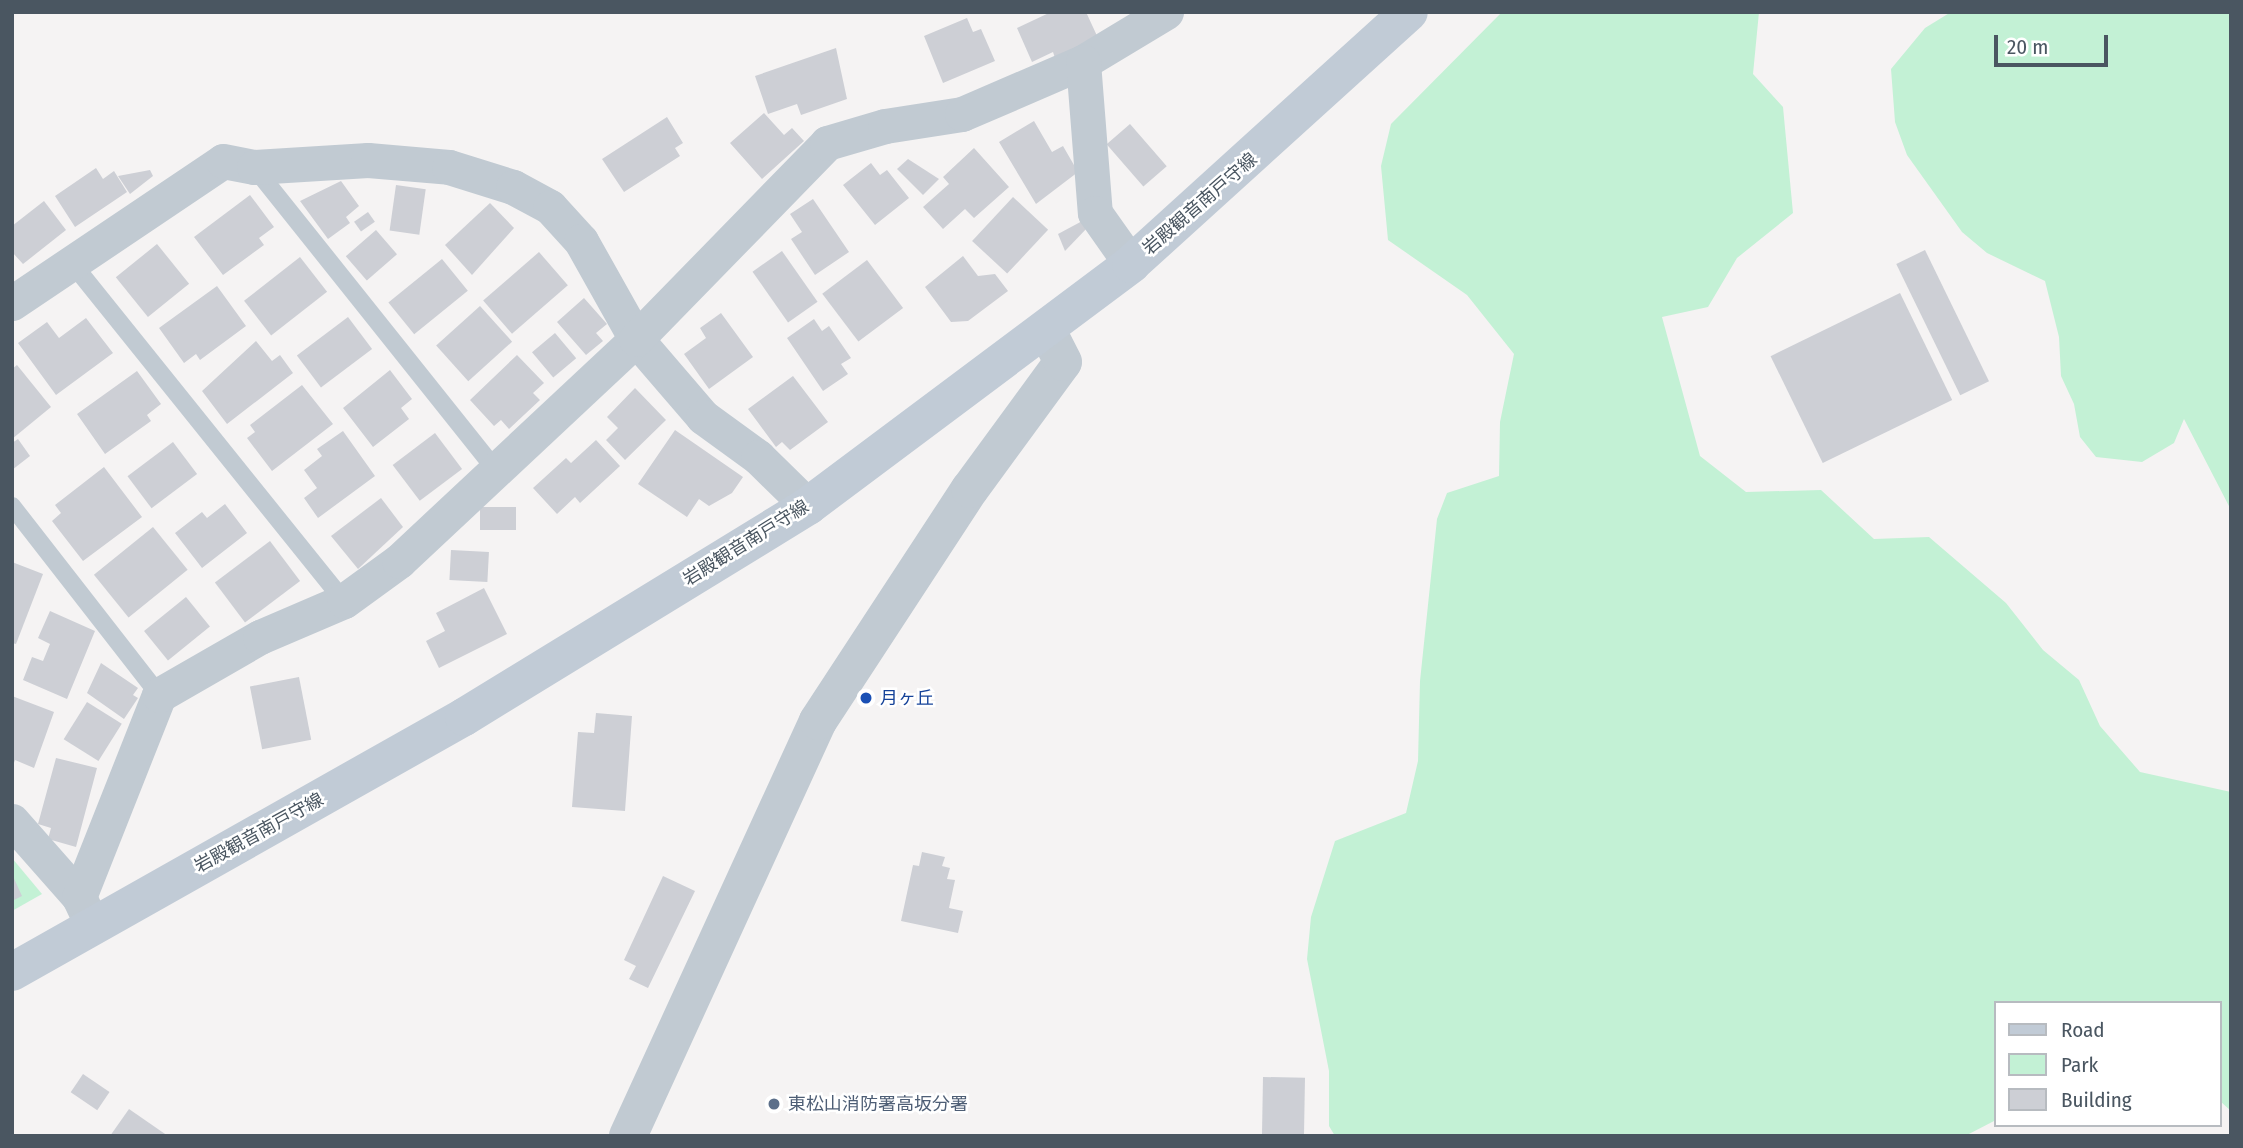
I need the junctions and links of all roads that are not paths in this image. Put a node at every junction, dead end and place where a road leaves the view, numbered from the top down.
1 (1166, 12) edge
2 (1409, 12) edge
3 (1083, 62) junction
4 (254, 167) junction
5 (72, 263) junction
6 (1131, 264) junction
7 (12, 303) edge
8 (1047, 330) junction
9 (635, 340) junction
10 (495, 468) junction
11 (12, 506) edge
12 (808, 506) junction
13 (344, 601) junction
14 (159, 695) junction
15 (12, 821) edge
16 (86, 912) junction
17 (12, 972) edge
18 (628, 1136) edge

1 - 3 street
2 - 6 main road, 岩殿観音南戸守線
3 - 6 street
3 - 9 street
4 - 5 street
4 - 9 street
4 - 10 lane
5 - 7 street
5 - 13 lane
6 - 8 main road, 岩殿観音南戸守線
8 - 12 main road, 岩殿観音南戸守線
8 - 18 street
9 - 10 street
9 - 12 street
10 - 13 street
11 - 14 lane
12 - 16 main road, 岩殿観音南戸守線
13 - 14 street
14 - 16 street
15 - 16 street
16 - 17 main road, 岩殿観音南戸守線

